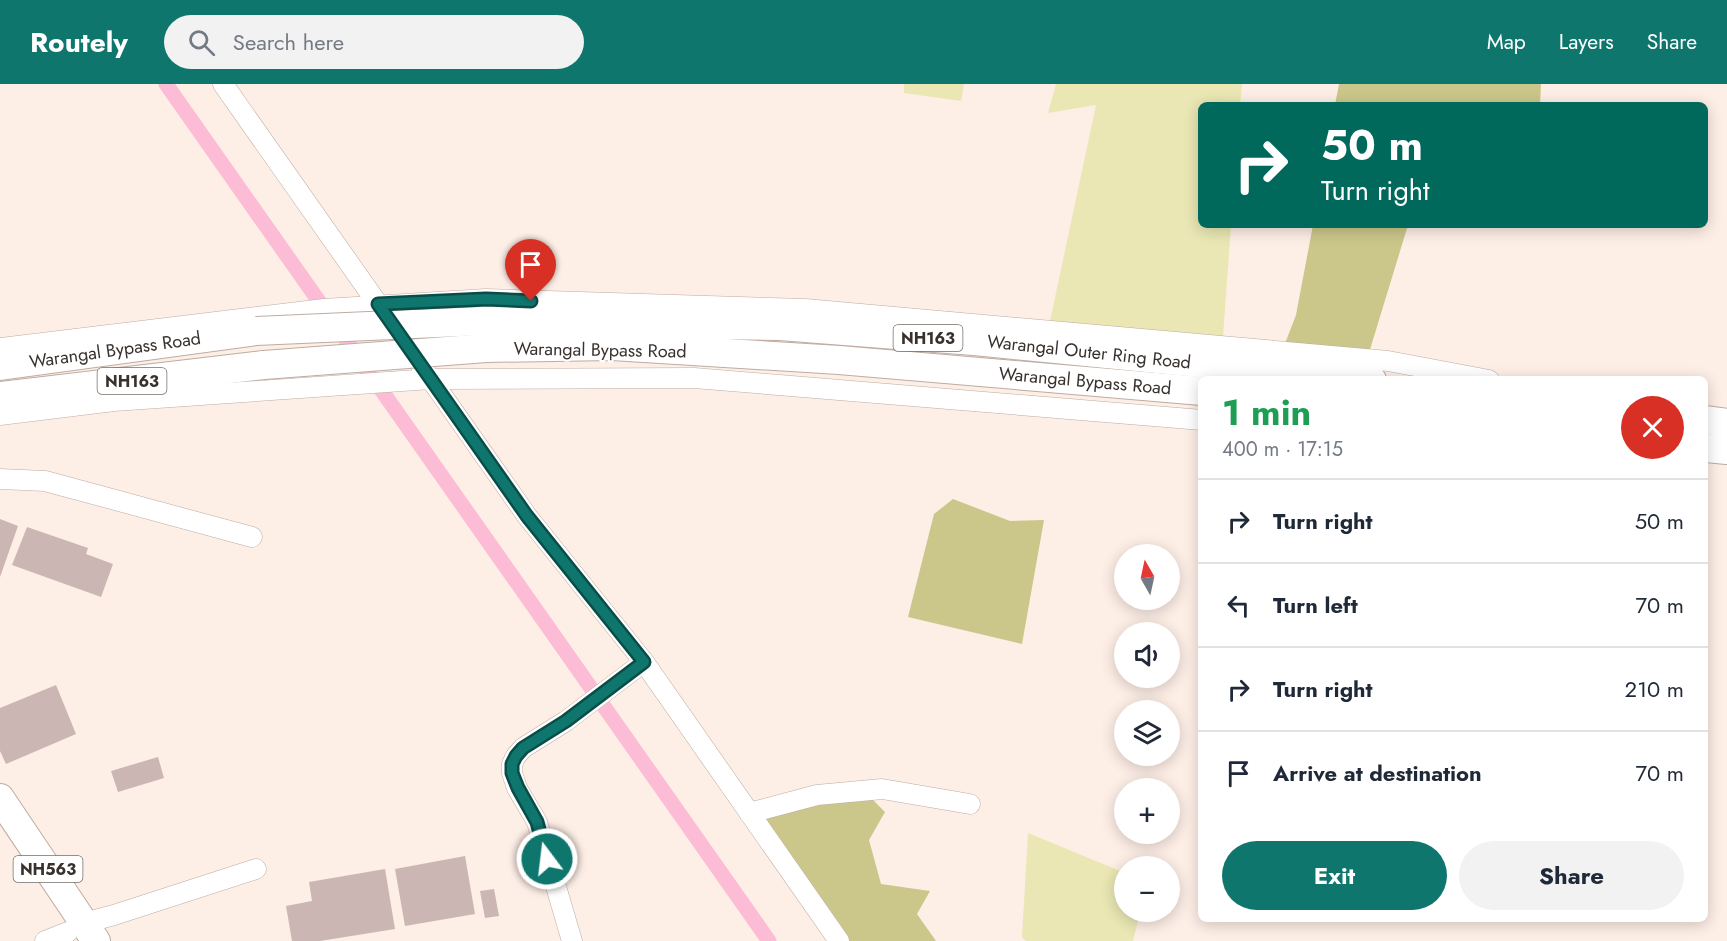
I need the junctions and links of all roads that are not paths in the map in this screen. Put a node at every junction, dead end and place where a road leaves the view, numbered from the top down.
1 (223, 84) edge
2 (378, 304) junction
3 (484, 335) junction
4 (0, 348) edge
5 (0, 366) edge
6 (1331, 376) edge
7 (1468, 376) edge
8 (430, 379) junction
9 (1198, 392) edge
10 (0, 396) edge
11 (0, 415) edge
12 (1198, 420) edge
13 (0, 479) edge
14 (252, 537) dead end
15 (644, 662) junction
16 (0, 798) edge
17 (970, 804) dead end
18 (748, 813) junction
19 (0, 829) edge
20 (256, 869) dead end
21 (74, 935) edge
22 (572, 941) edge
23 (838, 941) edge

1 - 2 street
2 - 4 street
2 - 7 street
2 - 8 street
3 - 5 highway, Warangal Bypass Road / NH163, bridge
3 - 6 highway, Warangal Outer Ring Road / NH163
3 - 9 highway, Warangal Bypass Road / NH163
3 - 10 highway, Warangal Bypass Road / NH163, bridge
8 - 11 street
8 - 12 street
8 - 15 street
13 - 14 street
15 - 18 street
15 - 22 street
16 - 21 highway, NH563
17 - 18 street
18 - 23 street
19 - 21 highway, NH563
20 - 21 street

